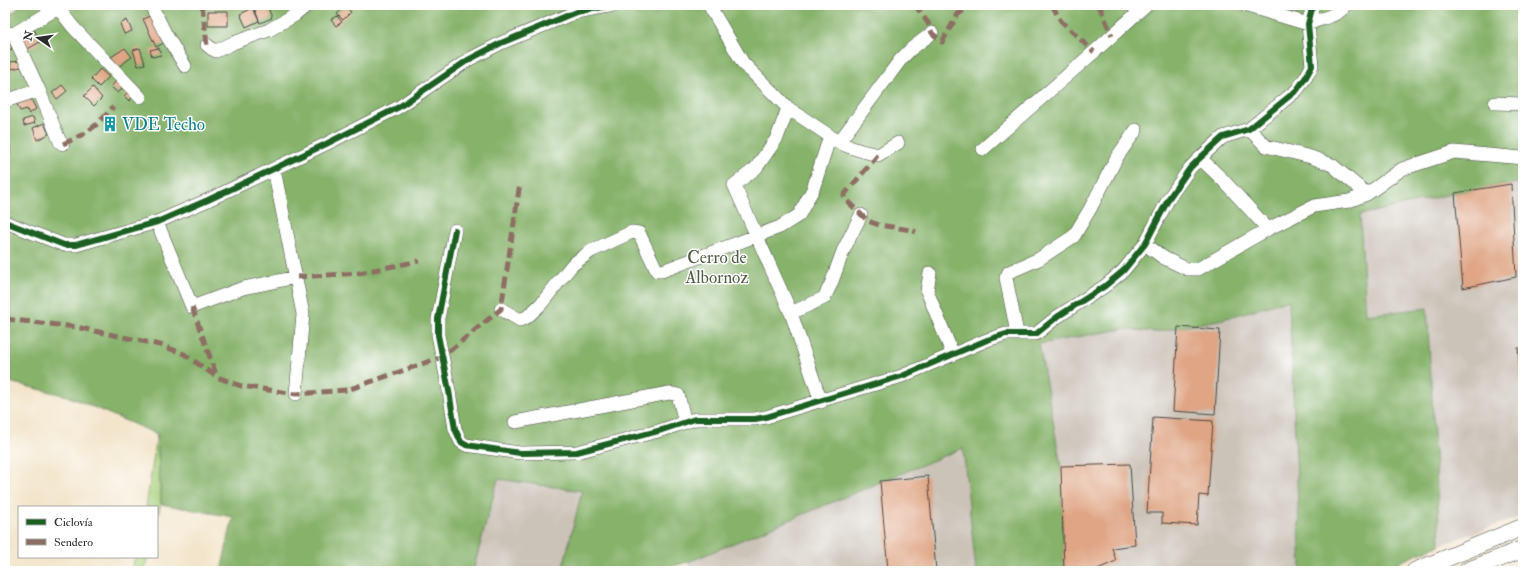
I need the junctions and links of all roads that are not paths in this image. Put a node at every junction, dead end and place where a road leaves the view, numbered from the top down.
1 (151, 5) edge
2 (307, 5) edge
3 (614, 5) edge
4 (709, 5) edge
5 (1146, 5) edge
6 (1244, 5) edge
7 (1313, 5) edge
8 (1346, 5) edge
9 (57, 7) edge
10 (1308, 24) junction
11 (9, 33) edge
12 (932, 33) dead end
13 (207, 45) dead end
14 (185, 66) dead end
15 (39, 90) junction
16 (140, 97) dead end
17 (5, 101) edge
18 (1495, 103) dead end
19 (1523, 104) edge
20 (788, 108) junction
21 (1249, 129) junction
22 (1136, 130) dead end
23 (835, 139) junction
24 (898, 143) dead end
25 (63, 144) dead end
26 (983, 148) dead end
27 (1200, 158) junction
28 (1523, 158) edge
29 (274, 169) junction
30 (1367, 194) junction
31 (861, 215) dead end
32 (5, 222) edge
33 (157, 222) junction
34 (1268, 229) junction
35 (455, 230) dead end
36 (757, 236) junction
37 (1145, 244) junction
38 (930, 273) dead end
39 (297, 278) junction
40 (501, 309) dead end
41 (791, 313) junction
42 (1017, 334) junction
43 (953, 355) junction
44 (296, 394) dead end
45 (821, 402) junction
46 (515, 422) dead end
47 (685, 422) junction
48 (1523, 527) edge
49 (1523, 549) edge
50 (1415, 571) edge
51 (1467, 571) edge

1 - 14 street
2 - 13 street
3 - 29 street
4 - 20 street
5 - 26 street
6 - 10 street
7 - 10 street
8 - 10 street
9 - 11 street
9 - 16 street
10 - 21 street
11 - 15 street
12 - 23 street
15 - 17 street
15 - 25 street
18 - 19 street
20 - 23 street
20 - 36 street
21 - 27 street
21 - 30 street
22 - 42 street
23 - 24 street
23 - 36 street
27 - 34 street
27 - 37 street
28 - 30 street
29 - 33 street
29 - 39 street
30 - 34 street
31 - 41 street
32 - 33 street
33 - 39 street
34 - 37 street
35 - 47 street
36 - 40 street
36 - 41 street
37 - 42 street
38 - 43 street
39 - 44 street
41 - 45 street
42 - 43 street
43 - 45 street
45 - 47 street
46 - 47 street
48 - 50 main road
49 - 51 main road

